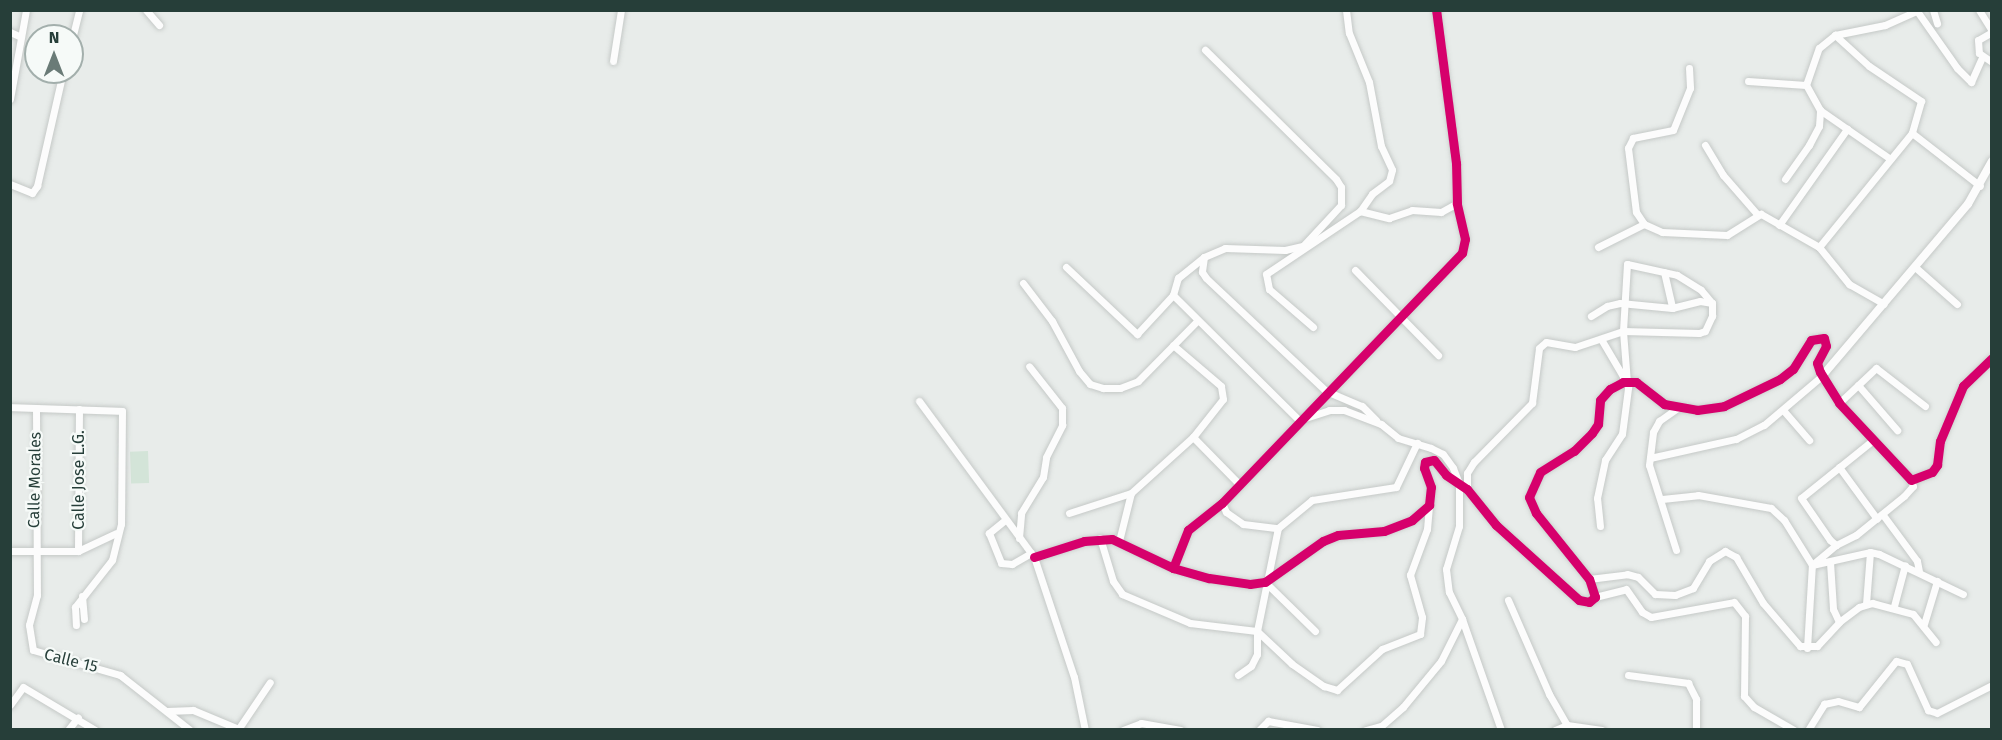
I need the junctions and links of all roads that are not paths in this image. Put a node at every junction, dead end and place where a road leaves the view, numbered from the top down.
1 (26, 10) edge
2 (146, 10) edge
3 (621, 10) edge
4 (1340, 10) edge
5 (1346, 10) edge
6 (1436, 10) edge
7 (1933, 10) edge
8 (1979, 10) edge
9 (1918, 11) edge
10 (1937, 22) dead end
11 (159, 25) dead end
12 (1992, 31) edge
13 (10, 32) edge
14 (1349, 33) junction
15 (1835, 35) junction
16 (21, 37) junction
17 (1205, 50) dead end
18 (1982, 57) junction
19 (613, 61) dead end
20 (1992, 62) edge
21 (1689, 68) dead end
22 (1748, 81) dead end
23 (60, 84) edge
24 (1806, 85) junction
25 (11, 88) edge
26 (10, 99) edge
27 (1820, 110) junction
28 (1847, 129) junction
29 (1912, 133) junction
30 (1705, 145) dead end
31 (1889, 158) junction
32 (1992, 160) edge
33 (1785, 179) dead end
34 (10, 184) edge
35 (1980, 186) junction
36 (1457, 203) junction
37 (1360, 211) junction
38 (1756, 214) junction
39 (1644, 224) junction
40 (1779, 225) junction
41 (1304, 246) junction
42 (1598, 247) dead end
43 (1819, 247) junction
44 (1204, 256) junction
45 (1066, 267) dead end
46 (1915, 267) junction
47 (1355, 270) dead end
48 (1664, 272) junction
49 (1023, 283) dead end
50 (1173, 296) junction
51 (1712, 303) junction
52 (1626, 304) junction
53 (1884, 304) junction
54 (1957, 304) dead end
55 (1672, 308) junction
56 (1401, 314) junction
57 (1591, 316) dead end
58 (1197, 321) junction
59 (1313, 327) dead end
60 (1623, 331) junction
61 (1602, 339) junction
62 (1173, 345) junction
63 (1438, 355) dead end
64 (1992, 358) edge
65 (1029, 366) dead end
66 (1823, 375) junction
67 (1627, 381) junction
68 (1858, 385) junction
69 (1326, 392) junction
70 (919, 401) dead end
71 (1839, 403) junction
72 (1925, 406) dead end
73 (10, 407) edge
74 (1679, 407) junction
75 (36, 408) junction
76 (79, 409) junction
77 (1783, 410) junction
78 (1299, 420) junction
79 (1381, 424) junction
80 (1897, 430) dead end
81 (1193, 436) junction
82 (1809, 440) dead end
83 (1873, 440) junction
84 (1417, 443) junction
85 (1650, 458) junction
86 (1839, 467) junction
87 (1911, 480) junction
88 (1238, 483) junction
89 (1460, 484) junction
90 (1467, 489) junction
91 (1131, 493) junction
92 (1662, 499) junction
93 (1222, 503) junction
94 (1430, 505) junction
95 (1068, 513) dead end
96 (1880, 517) junction
97 (1005, 520) junction
98 (1600, 526) dead end
99 (1278, 528) junction
100 (116, 533) junction
101 (1019, 538) junction
102 (1100, 538) junction
103 (1119, 542) junction
104 (1836, 545) junction
105 (1676, 550) dead end
106 (78, 551) junction
107 (10, 552) edge
108 (34, 552) junction
109 (1869, 552) junction
110 (1033, 555) junction
111 (1830, 562) junction
112 (1812, 565) junction
113 (1905, 565) junction
114 (1173, 568) junction
115 (1919, 571) junction
116 (1588, 579) junction
117 (1937, 581) junction
118 (1265, 582) junction
119 (82, 594) junction
120 (1963, 594) dead end
121 (1595, 597) junction
122 (1508, 600) dead end
123 (1866, 604) junction
124 (1894, 606) junction
125 (84, 619) dead end
126 (1462, 619) junction
127 (1839, 622) junction
128 (1924, 624) junction
129 (76, 625) dead end
130 (1257, 631) junction
131 (1315, 631) dead end
132 (1936, 642) dead end
133 (1807, 648) junction
134 (1238, 675) dead end
135 (1628, 675) dead end
136 (270, 682) dead end
137 (1992, 685) edge
138 (10, 705) edge
139 (167, 711) junction
140 (78, 717) junction
141 (1567, 725) junction
142 (68, 729) edge
143 (95, 729) edge
144 (190, 729) edge
145 (240, 729) edge
146 (1085, 729) edge
147 (1123, 729) edge
148 (1180, 729) edge
149 (1259, 729) edge
150 (1317, 729) edge
151 (1366, 729) edge
152 (1501, 729) edge
153 (1555, 729) edge
154 (1602, 729) edge
155 (1696, 729) edge
156 (1794, 729) edge
157 (1808, 729) edge

1 - 16 street
2 - 11 street
3 - 19 street
4 - 14 street
5 - 14 street
6 - 36 street
7 - 10 street
8 - 12 street
9 - 15 street
9 - 18 street
12 - 18 street
13 - 16 street
14 - 37 street
15 - 24 street
15 - 29 street
16 - 25 street
17 - 41 street
18 - 20 street
21 - 39 street
22 - 24 street
23 - 34 street
24 - 27 street
25 - 26 street
27 - 28 street
27 - 33 street
28 - 31 street
28 - 40 street
29 - 31 street
29 - 35 street
30 - 38 street
31 - 43 street
32 - 35 street
35 - 46 street
36 - 37 street
36 - 56 street
37 - 41 street
38 - 39 street
38 - 40 street
39 - 42 street
40 - 43 street
41 - 44 street
41 - 59 street
43 - 53 street
44 - 50 street
44 - 69 street
45 - 50 street
46 - 53 street
46 - 54 street
47 - 56 street
48 - 51 street
48 - 52 street
48 - 55 street
49 - 62 street
50 - 58 street
51 - 55 street
51 - 60 street
52 - 55 street
52 - 57 street
52 - 60 street
53 - 66 street
56 - 63 street
56 - 69 street
58 - 62 street
58 - 78 street
60 - 61 street
60 - 67 street
61 - 67 street
61 - 90 street
62 - 81 street
64 - 87 street
65 - 101 street
66 - 71 street
66 - 74 street
66 - 77 street
67 - 74 street
67 - 98 street
67 - 116 street
68 - 71 street
68 - 72 street
68 - 80 street
69 - 78 street
69 - 79 street
70 - 97 street
71 - 83 street
73 - 75 street
74 - 85 street
75 - 76 street
75 - 108 street, Calle Morales
76 - 100 street
76 - 106 street, Calle Jose L.G.
77 - 82 street
77 - 85 street
78 - 79 street
78 - 88 street
79 - 84 street
81 - 88 street
81 - 91 street
83 - 86 street
83 - 87 street
84 - 89 street
84 - 99 street
85 - 92 street
86 - 96 street
86 - 104 street
87 - 96 street
88 - 93 street
89 - 90 street
89 - 94 street
89 - 126 street
90 - 121 street
91 - 95 street
91 - 103 street
92 - 105 street
92 - 112 street
93 - 99 street
93 - 114 street
94 - 118 street
94 - 130 street
96 - 104 street
96 - 115 street
97 - 101 street
97 - 110 street
99 - 118 street
100 - 106 street
100 - 119 street
101 - 110 street
102 - 103 street
102 - 110 street
102 - 130 street
103 - 114 street
104 - 112 street
106 - 108 street
107 - 108 street
108 - 139 street, Calle 15
109 - 111 street
109 - 113 street
109 - 123 street
110 - 146 street
111 - 112 street
111 - 127 street
112 - 133 street
113 - 115 street
113 - 124 street
114 - 118 street
115 - 117 street
116 - 121 street
116 - 133 street
117 - 120 street
117 - 128 street
118 - 130 street
118 - 131 street
119 - 125 street
119 - 129 street
121 - 156 street
122 - 141 street
123 - 124 street
123 - 127 street
124 - 128 street
126 - 151 street
126 - 152 street
127 - 133 street
128 - 132 street
130 - 134 street
135 - 155 street
136 - 145 street
137 - 157 street
138 - 140 street
139 - 144 street, Calle 15
139 - 145 street
140 - 142 street
140 - 143 street
141 - 153 street
141 - 154 street
147 - 148 street
149 - 150 street

